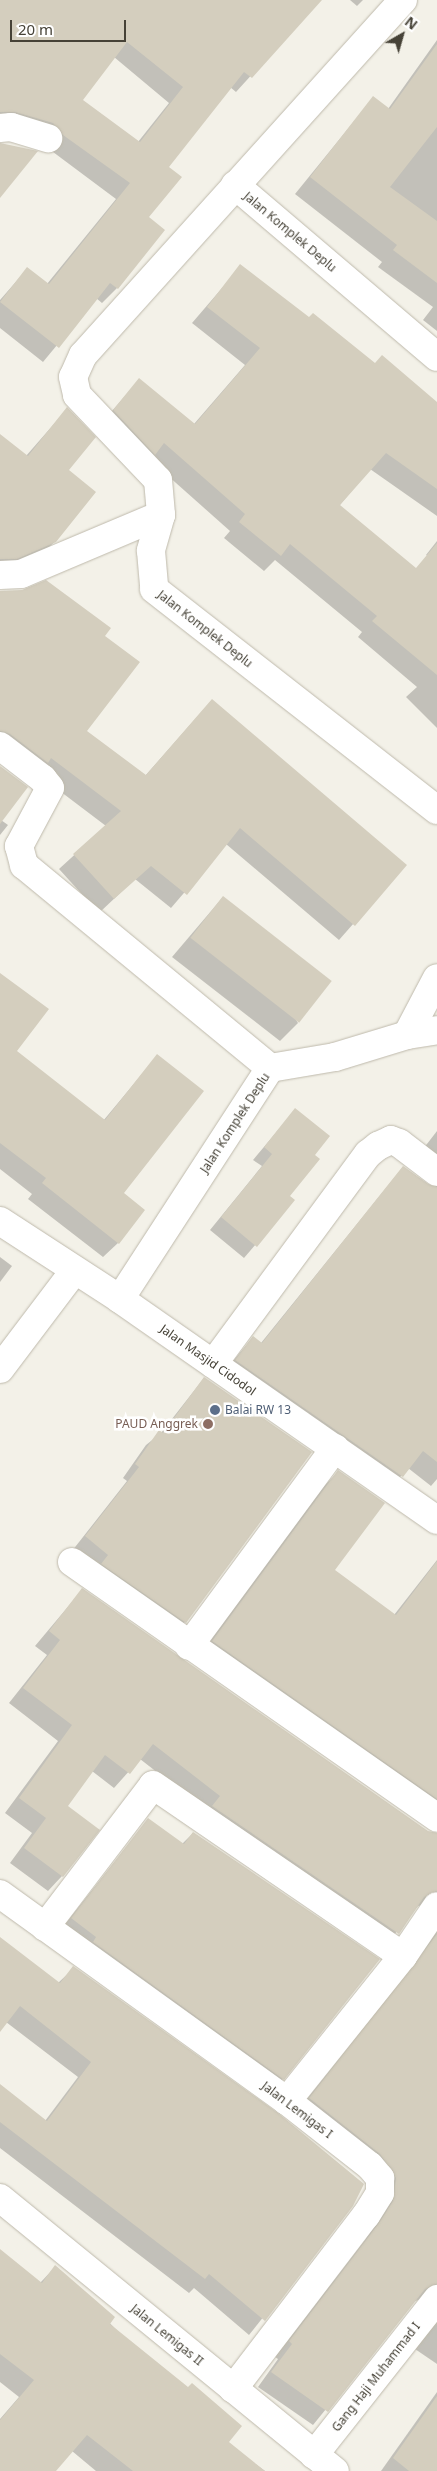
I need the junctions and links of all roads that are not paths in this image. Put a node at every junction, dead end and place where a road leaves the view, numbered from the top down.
1 (403, 0) edge
2 (0, 128) edge
3 (48, 138) dead end
4 (235, 185) junction
5 (437, 357) edge
6 (161, 515) junction
7 (0, 575) edge
8 (0, 746) edge
9 (437, 810) edge
10 (437, 978) edge
11 (437, 1030) edge
12 (407, 1034) junction
13 (270, 1068) junction
14 (437, 1172) edge
15 (0, 1222) edge
16 (74, 1271) junction
17 (120, 1299) junction
18 (213, 1364) junction
19 (0, 1369) edge
20 (335, 1448) junction
21 (437, 1520) edge
22 (72, 1562) dead end
23 (189, 1646) junction
24 (437, 1818) edge
25 (0, 1894) edge
26 (437, 1906) edge
27 (45, 1927) junction
28 (404, 1956) junction
29 (287, 2101) junction
30 (0, 2198) edge
31 (437, 2299) edge
32 (233, 2389) junction
33 (314, 2455) junction
34 (336, 2471) edge

1 - 4 street, Jalan Komplek Deplu
2 - 3 street
4 - 5 street, Jalan Komplek Deplu
4 - 6 street, Jalan Komplek Deplu
6 - 7 street
6 - 9 street, Jalan Komplek Deplu
8 - 13 street
10 - 12 street
11 - 12 street, Jalan Komplek Deplu
12 - 13 street, Jalan Komplek Deplu
13 - 17 street, Jalan Komplek Deplu
14 - 18 street
15 - 16 street, Jalan Masjid Cidodol
16 - 17 street, Jalan Masjid Cidodol
16 - 19 street
17 - 18 street, Jalan Masjid Cidodol
18 - 20 street, Jalan Masjid Cidodol
20 - 21 street, Jalan Masjid Cidodol
20 - 23 street
22 - 23 street
23 - 24 street
25 - 27 street, Jalan Lemigas I
26 - 28 street
27 - 28 street
27 - 29 street, Jalan Lemigas I
28 - 29 street
29 - 32 street, Jalan Lemigas I
30 - 32 street, Jalan Lemigas II
31 - 33 street, Gang Haji Muhammad I
32 - 33 street, Jalan Lemigas II
33 - 34 street, Jalan Lemigas II

